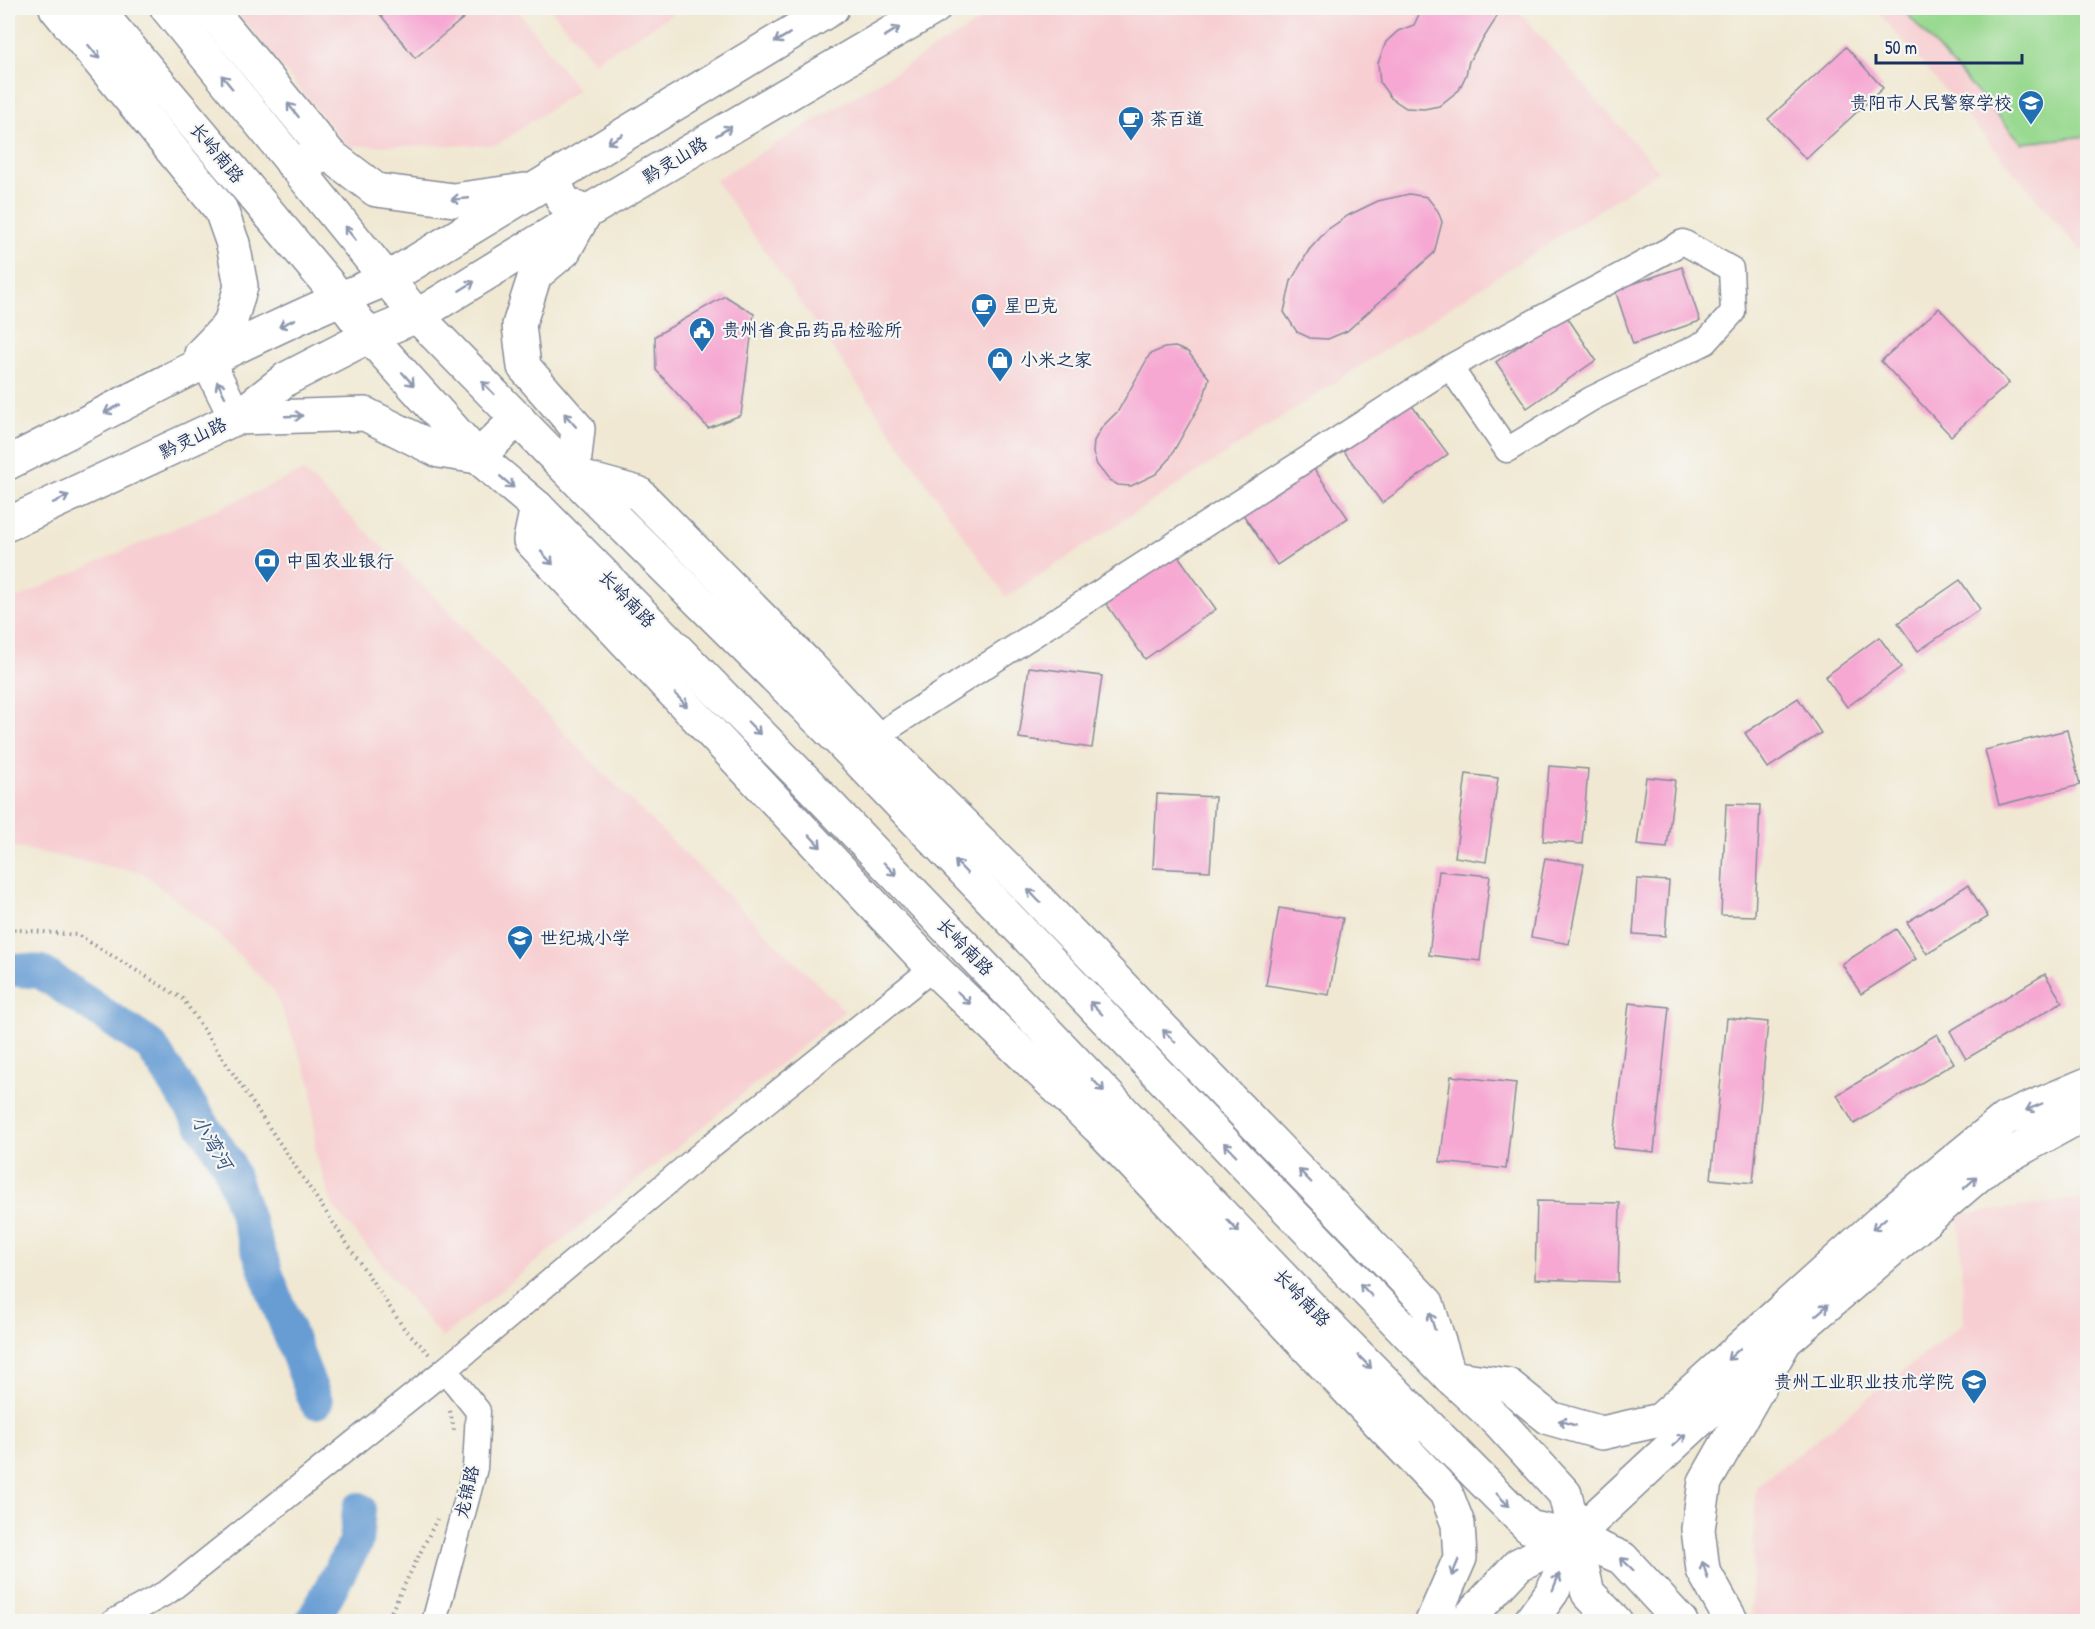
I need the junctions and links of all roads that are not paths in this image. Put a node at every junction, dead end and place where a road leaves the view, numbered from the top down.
1 (56, 8) edge
2 (96, 8) edge
3 (166, 8) edge
4 (209, 8) edge
5 (832, 8) edge
6 (934, 8) edge
7 (330, 155) junction
8 (292, 163) junction
9 (546, 183) junction
10 (256, 200) junction
11 (221, 210) junction
12 (585, 213) junction
13 (387, 279) junction
14 (340, 298) junction
15 (417, 316) junction
16 (369, 336) junction
17 (194, 367) junction
18 (1450, 367) junction
19 (236, 418) junction
20 (518, 418) junction
21 (478, 457) junction
22 (8, 463) edge
23 (573, 475) junction
24 (537, 507) junction
25 (8, 524) edge
26 (875, 737) junction
27 (933, 968) junction
28 (2088, 1084) edge
29 (2088, 1112) edge
30 (1785, 1341) junction
31 (445, 1370) junction
32 (1450, 1377) junction
33 (1391, 1388) junction
34 (1660, 1420) junction
35 (1498, 1421) junction
36 (1402, 1446) junction
37 (1458, 1455) junction
38 (1575, 1537) junction
39 (1680, 1621) edge
40 (113, 1622) edge
41 (434, 1622) edge
42 (1432, 1622) edge
43 (1465, 1622) edge
44 (1530, 1622) edge
45 (1616, 1622) edge
46 (1732, 1622) edge

1 -> 11 main road
2 - 10 main road, 长岭南路
8 -> 3 main road
7 -> 4 main road
5 -> 9 main road
12 -> 6 main road, 黔灵山路
7 - 8 main road
9 -> 7 main road
8 - 10 main road
13 -> 8 main road
9 - 12 main road
9 - 13 main road
10 - 11 main road
10 - 14 main road, 长岭南路
11 - 17 main road
15 -> 12 main road, 黔灵山路
23 -> 12 main road
13 - 14 main road
13 - 15 main road
14 - 16 main road, 长岭南路
14 -> 17 main road
15 - 16 main road, 黔灵山路
20 -> 15 main road
16 - 19 main road, 黔灵山路
16 -> 21 main road, 长岭南路
19 -> 17 main road
17 -> 22 main road
18 - 18 street
18 - 26 street
19 -> 21 main road
25 -> 19 main road, 黔灵山路
20 - 21 main road
20 - 23 main road
21 -> 24 main road, 长岭南路
23 - 26 main road
32 -> 23 main road
24 -> 27 main road
24 -> 33 main road, 长岭南路
32 -> 26 main road
27 - 31 street
27 -> 36 main road
28 -> 34 main road
30 -> 29 main road
38 -> 30 main road
46 -> 30 main road
31 - 40 street
31 - 41 street, 龙锦路
34 -> 32 main road
32 - 35 main road
33 - 36 main road
33 - 37 main road, 长岭南路
34 - 38 main road
35 - 37 main road
35 - 38 main road
36 - 37 main road
36 -> 42 main road
37 -> 38 main road, 长岭南路
39 -> 38 main road, 长岭南路
38 - 43 main road
44 -> 38 main road
38 - 45 main road

